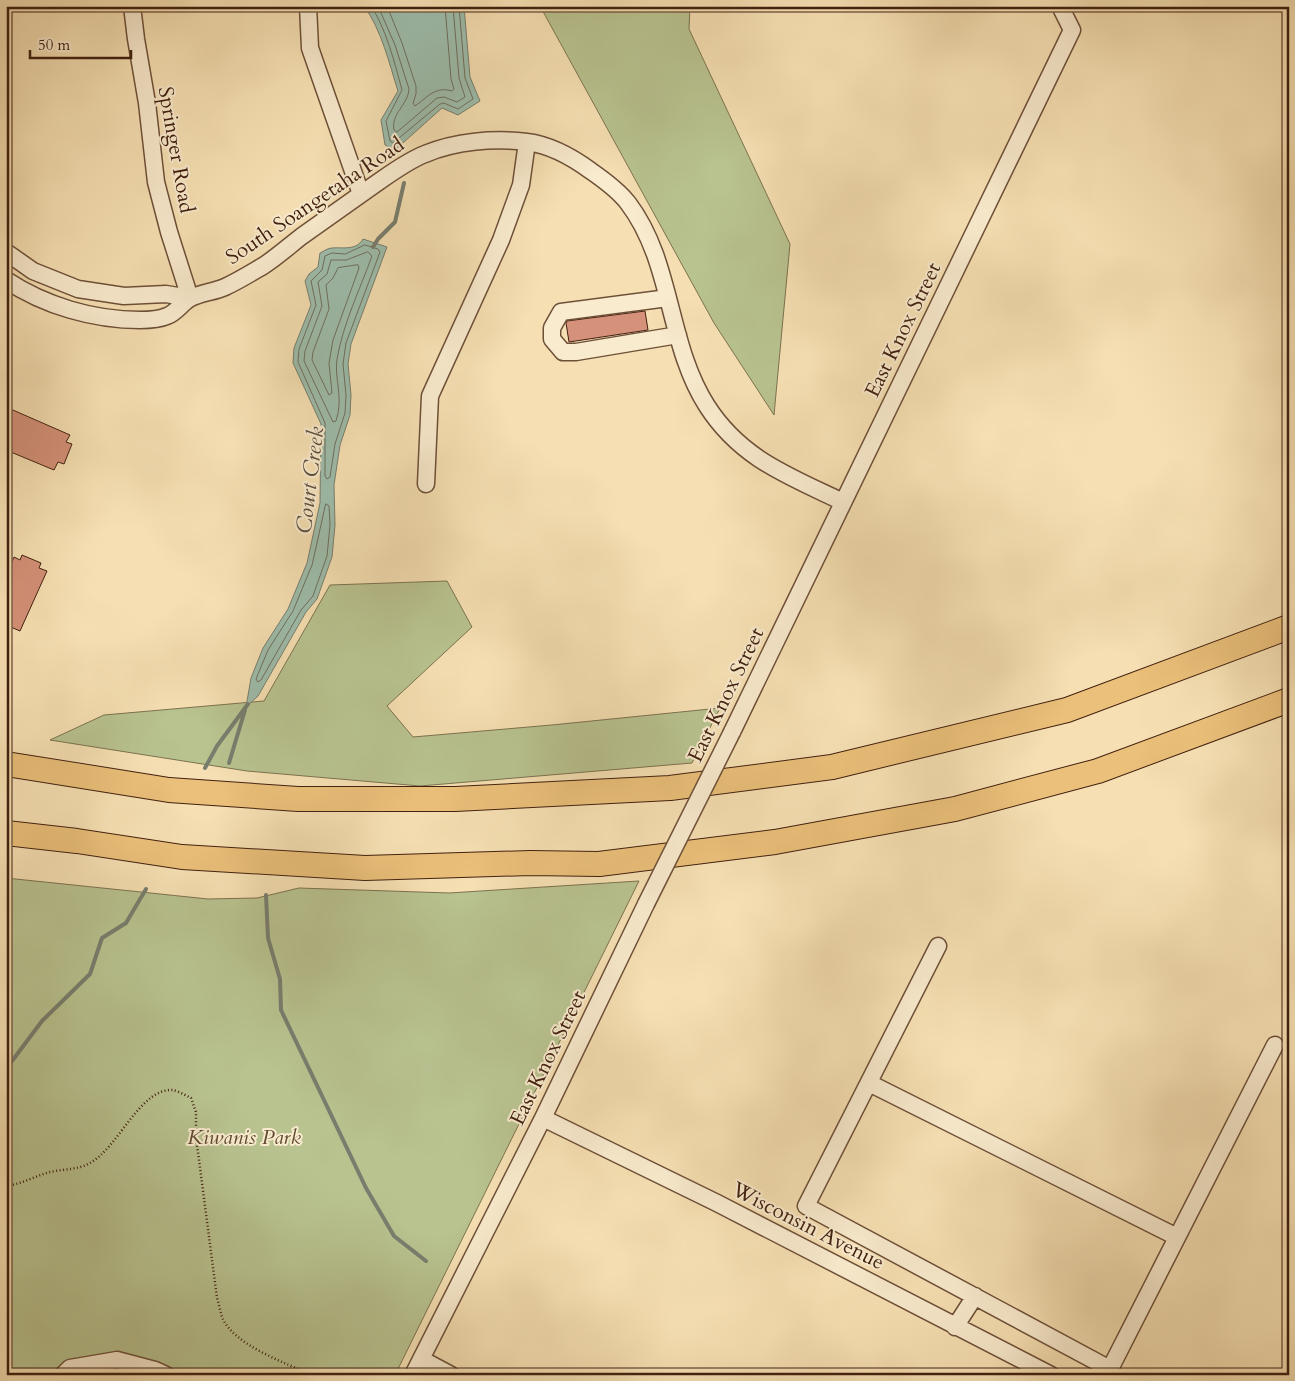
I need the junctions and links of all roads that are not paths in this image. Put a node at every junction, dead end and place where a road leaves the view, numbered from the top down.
1 (132, 6) edge
2 (308, 6) edge
3 (1060, 6) edge
4 (527, 142) junction
5 (361, 194) junction
6 (6, 252) edge
7 (6, 280) edge
8 (190, 298) junction
9 (668, 298) junction
10 (678, 335) junction
11 (426, 484) dead end
12 (843, 502) junction
13 (1289, 627) edge
14 (1289, 700) edge
15 (6, 764) edge
16 (6, 833) edge
17 (938, 946) dead end
18 (1275, 1044) dead end
19 (869, 1083) junction
20 (543, 1118) junction
21 (1177, 1237) junction
22 (975, 1296) junction
23 (955, 1326) junction
24 (421, 1359) junction
25 (1094, 1368) edge
26 (63, 1375) edge
27 (166, 1375) edge
28 (413, 1375) edge
29 (451, 1375) edge
30 (1051, 1375) edge

1 - 8 street, Springer Road
2 - 5 street
3 - 12 street, East Knox Street
4 - 5 street, South Soangetaha Road
4 - 9 street, South Soangetaha Road
4 - 11 street
5 - 8 street, South Soangetaha Road
6 - 8 street, South Soangetaha Road
7 - 8 street, South Soangetaha Road
9 - 10 street, South Soangetaha Road
9 - 10 street
10 - 12 street, South Soangetaha Road
12 - 20 street, East Knox Street, bridge
13 - 15 highway
14 - 16 highway
17 - 19 street
18 - 21 street
19 - 21 street
19 - 22 street
20 - 23 street, Wisconsin Avenue
20 - 24 street, East Knox Street
21 - 25 street
22 - 23 street
22 - 25 street
23 - 30 street, Wisconsin Avenue
24 - 28 street, East Knox Street
24 - 29 street
26 - 27 street

